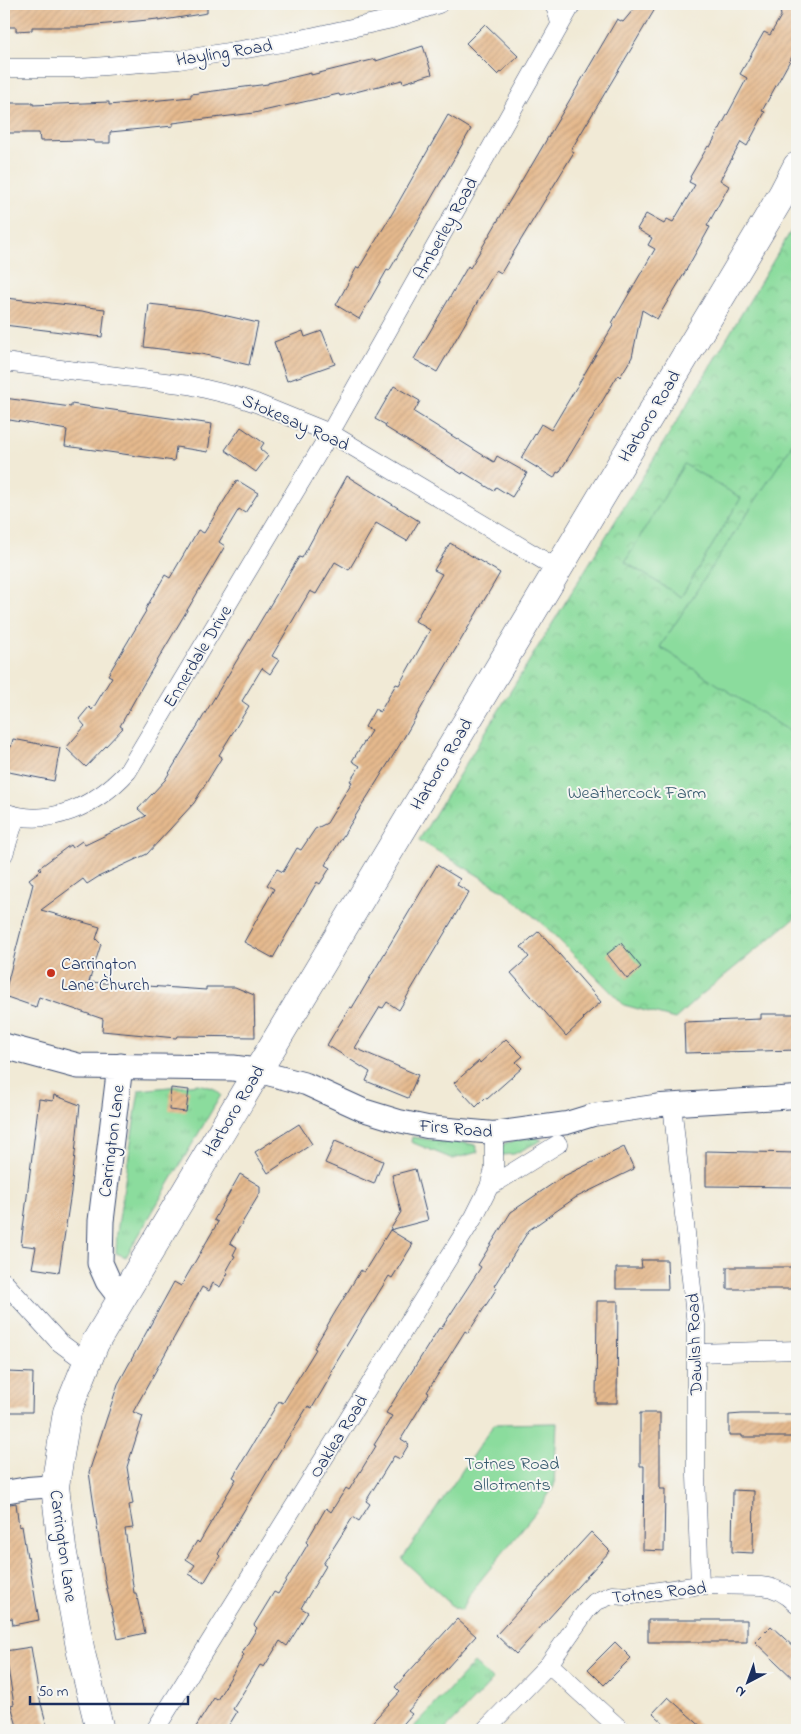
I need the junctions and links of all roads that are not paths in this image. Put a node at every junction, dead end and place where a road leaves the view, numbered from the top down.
1 (439, 4) edge
2 (553, 4) edge
3 (572, 4) edge
4 (560, 23) junction
5 (4, 68) edge
6 (797, 166) edge
7 (4, 362) edge
8 (330, 433) junction
9 (558, 569) junction
10 (10, 814) edge
11 (4, 854) edge
12 (4, 1046) edge
13 (120, 1066) junction
14 (256, 1071) junction
15 (797, 1097) edge
16 (672, 1104) junction
17 (494, 1133) junction
18 (558, 1144) dead end
19 (489, 1187) junction
20 (4, 1282) edge
21 (122, 1299) junction
22 (797, 1350) edge
23 (696, 1353) junction
24 (86, 1362) junction
25 (54, 1486) junction
26 (4, 1492) edge
27 (700, 1585) junction
28 (797, 1604) edge
29 (549, 1664) junction
30 (100, 1730) edge
31 (155, 1730) edge
32 (485, 1730) edge
33 (621, 1730) edge

1 - 5 street, Hayling Road
2 - 4 street
3 - 4 street, Amberley Road
4 - 8 street, Amberley Road
6 - 9 main road, Harboro Road
7 - 8 street, Stokesay Road
8 - 9 street, Stokesay Road
8 - 10 street, Ennerdale Drive
9 - 14 main road, Harboro Road
10 - 11 street, Ennerdale Drive
12 - 13 main road, Carrington Lane
13 - 14 main road, Firs Road
13 - 21 main road, Carrington Lane
14 - 17 street, Firs Road
14 - 21 main road, Harboro Road
15 - 16 street, Firs Road
16 - 17 street, Firs Road
16 - 23 street, Dawlish Road
17 - 19 street, Oaklea Road
18 - 19 street
19 - 31 street, Oaklea Road
20 - 24 street
21 - 24 main road, Harboro Road
22 - 23 street
23 - 27 street, Dawlish Road
24 - 25 main road, Carrington Lane
25 - 26 street
25 - 30 main road, Carrington Lane
27 - 28 street, Totnes Road
27 - 29 street, Totnes Road
29 - 32 street, Totnes Road
29 - 33 street

